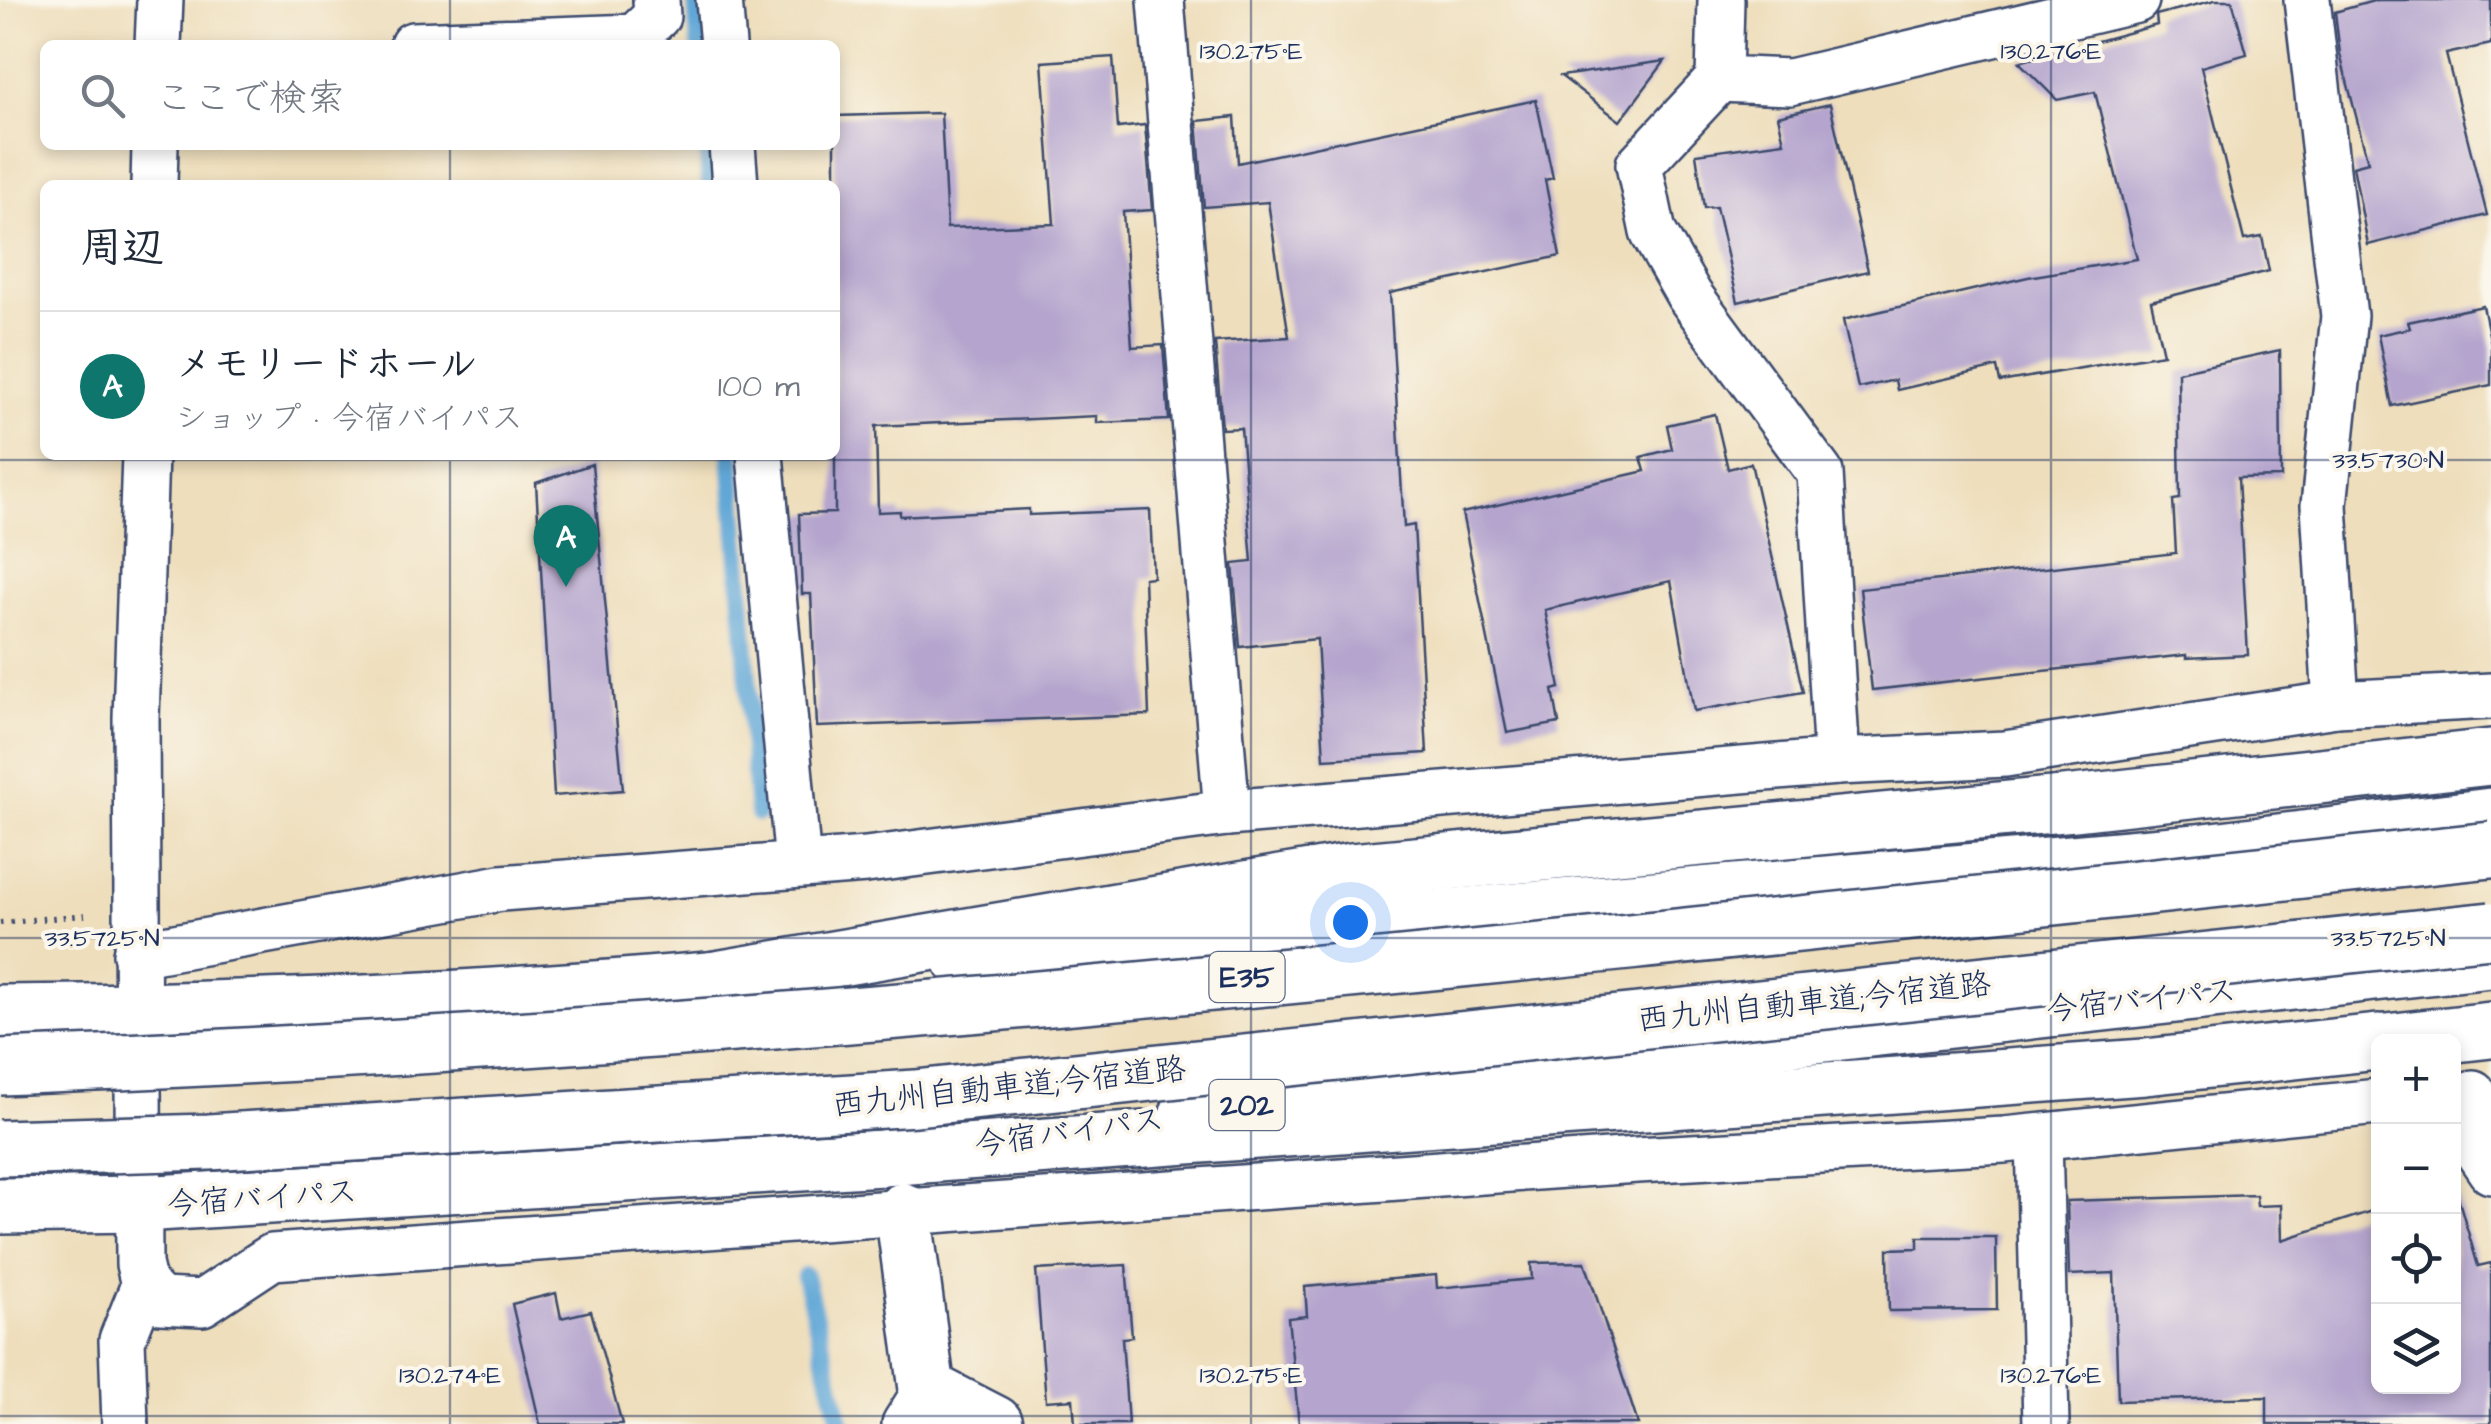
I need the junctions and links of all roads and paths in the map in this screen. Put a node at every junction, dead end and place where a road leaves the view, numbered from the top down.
1 (160, 0) edge
2 (656, 0) edge
3 (719, 0) edge
4 (1161, 0) edge
5 (1722, 0) edge
6 (2136, 0) edge
7 (2307, 0) edge
8 (158, 40) edge
9 (552, 40) edge
10 (723, 40) edge
11 (1719, 79) junction
12 (155, 150) edge
13 (732, 150) edge
14 (154, 180) edge
15 (736, 180) edge
16 (145, 460) edge
17 (760, 460) edge
18 (2491, 696) edge
19 (2336, 704) junction
20 (2491, 757) edge
21 (1837, 762) junction
22 (1226, 813) junction
23 (2491, 816) edge
24 (2491, 850) edge
25 (798, 864) junction
26 (2491, 930) edge
27 (136, 954) junction
28 (2491, 960) edge
29 (698, 982) junction
30 (135, 1012) junction
31 (0, 1013) edge
32 (2491, 1030) edge
33 (2455, 1034) edge
34 (2371, 1043) edge
35 (0, 1067) edge
36 (2472, 1093) edge
37 (2371, 1103) edge
38 (2039, 1136) junction
39 (0, 1148) edge
40 (882, 1158) junction
41 (2491, 1171) edge
42 (141, 1204) junction
43 (0, 1206) edge
44 (903, 1211) junction
45 (144, 1285) junction
46 (916, 1406) edge
47 (124, 1424) edge
48 (994, 1424) edge
49 (2046, 1424) edge

1 - 8 street
2 - 9 street
3 - 10 street
4 - 22 street
5 - 11 street
6 - 11 street
7 - 19 street
11 - 21 street
12 - 14 street
13 - 15 street
16 - 27 street
17 - 25 street
18 - 19 street
19 - 21 street
20 - 29 main road
21 - 22 street
22 - 25 street
23 - 29 main road
24 - 35 main road, E35, bridge
25 - 27 street
26 - 39 main road, 西九州自動車道;今宿道路, bridge
27 - 30 street
28 - 40 main road, 今宿バイパス / 202
29 - 30 main road
30 - 31 main road
30 - 42 street
32 - 33 main road
34 - 40 main road
36 - 41 street
37 - 38 street
38 - 44 street
38 - 49 street
40 - 42 main road, 今宿バイパス / 202
42 - 43 main road, 今宿バイパス / 202
42 - 45 street
44 - 45 street
44 - 46 main road
45 - 47 street
46 - 48 main road

